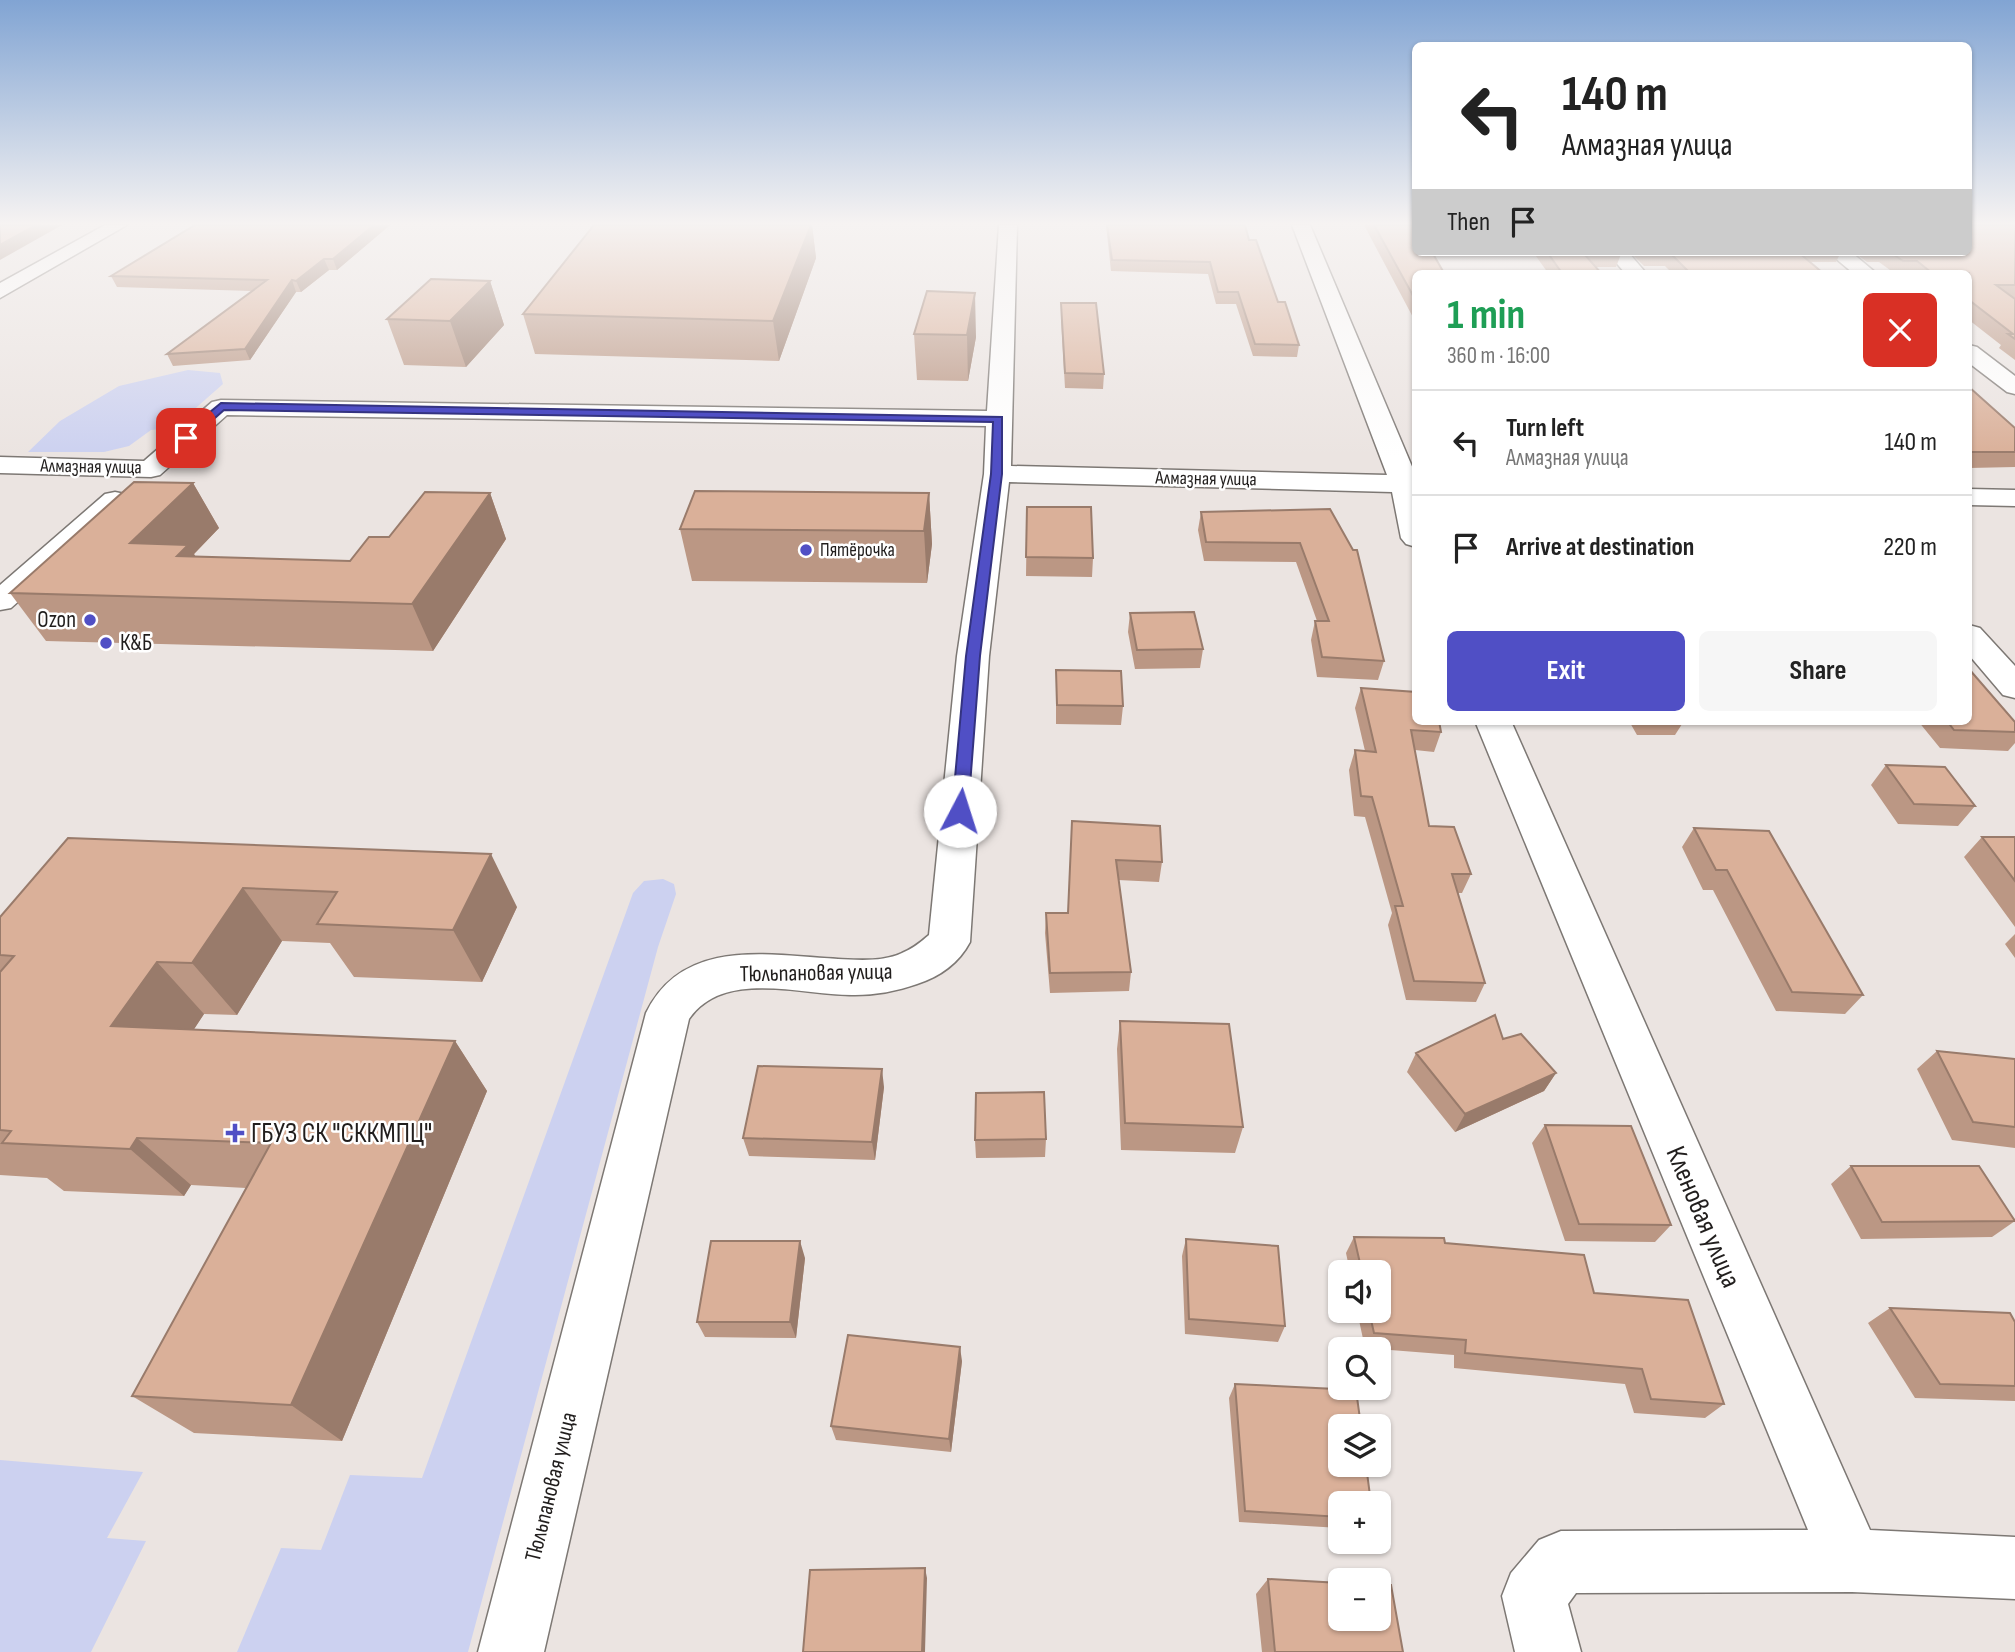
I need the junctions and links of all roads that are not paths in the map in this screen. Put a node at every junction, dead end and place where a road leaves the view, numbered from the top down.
1 (1004, 302) edge
2 (1333, 302) edge
3 (1972, 354) edge
4 (2015, 387) edge
5 (998, 419) junction
6 (0, 465) edge
7 (151, 469) junction
8 (997, 474) junction
9 (1410, 484) edge
10 (1972, 497) edge
11 (2015, 498) edge
12 (1412, 502) edge
13 (0, 600) edge
14 (1972, 638) edge
15 (2015, 687) edge
16 (1495, 725) edge
17 (1852, 1561) junction
18 (2015, 1568) edge
19 (511, 1652) edge
20 (1548, 1652) edge

1 - 5 street, Тюльпановая улица
2 - 9 street
3 - 4 street
5 - 7 street, Алмазная улица
5 - 8 street, Тюльпановая улица
6 - 7 street, Алмазная улица
7 - 13 street
8 - 9 street, Алмазная улица
8 - 19 street, Тюльпановая улица
9 - 12 street
10 - 11 street
14 - 15 street
16 - 17 street, Кленовая улица
17 - 18 street
17 - 20 street

